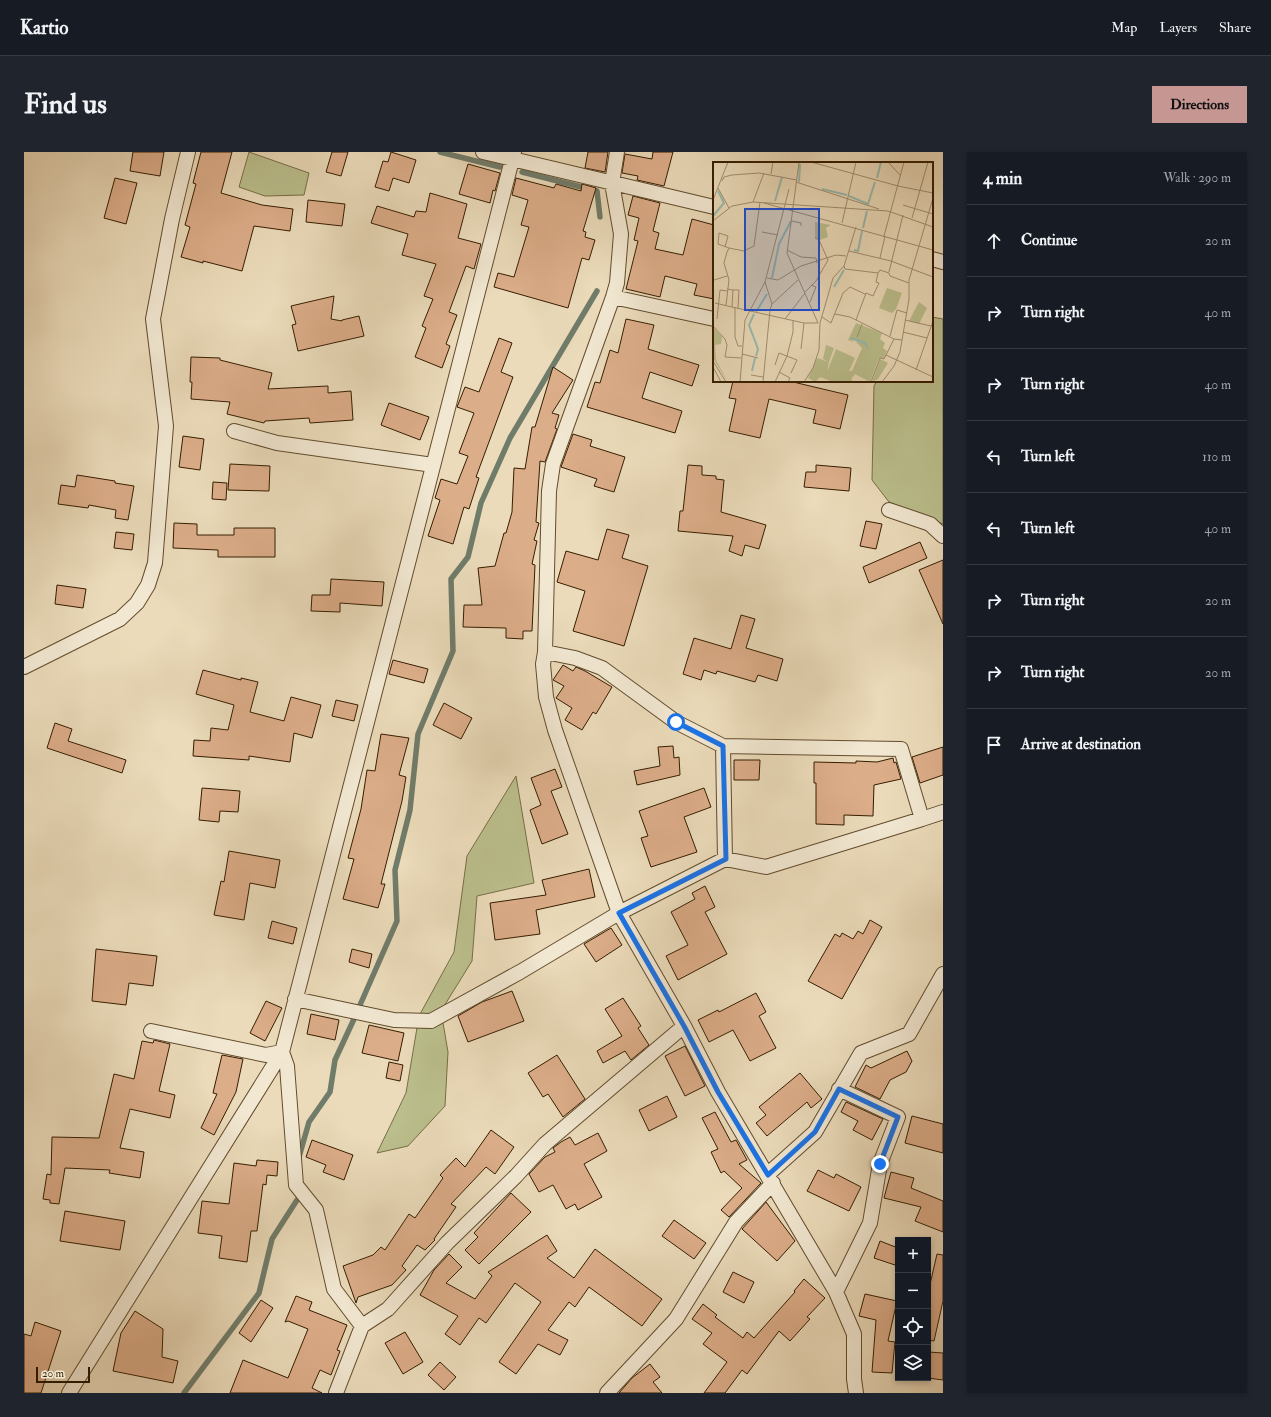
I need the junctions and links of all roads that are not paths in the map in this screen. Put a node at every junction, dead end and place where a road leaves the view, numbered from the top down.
1 (188, 152) edge
2 (483, 152) edge
3 (617, 152) edge
4 (513, 156) edge
5 (612, 183) junction
6 (713, 207) edge
7 (933, 259) edge
8 (943, 262) edge
9 (613, 297) junction
10 (713, 319) edge
11 (234, 431) dead end
12 (433, 465) junction
13 (889, 510) dead end
14 (943, 536) edge
15 (545, 652) junction
16 (24, 667) edge
17 (723, 746) junction
18 (943, 812) edge
19 (922, 820) junction
20 (726, 859) junction
21 (619, 913) junction
22 (943, 974) edge
23 (295, 999) junction
24 (684, 1026) junction
25 (151, 1031) dead end
26 (282, 1052) junction
27 (839, 1089) junction
28 (770, 1179) junction
29 (836, 1292) junction
30 (362, 1326) junction
31 (69, 1393) edge
32 (336, 1393) edge
33 (607, 1393) edge
34 (856, 1393) edge

1 - 16 street
2 - 4 street
3 - 5 street
4 - 5 street
4 - 12 street
5 - 6 street
5 - 9 street
7 - 8 street
9 - 10 street
9 - 15 street
11 - 12 street
12 - 23 street
13 - 14 street
15 - 17 street
15 - 21 street
17 - 19 street
17 - 20 street
18 - 19 street
19 - 20 street
20 - 21 street
21 - 23 street
21 - 24 street
22 - 27 street
23 - 26 street
24 - 28 street
24 - 30 street
25 - 26 street
26 - 30 street
26 - 31 street
27 - 28 street
27 - 29 street
28 - 29 street
28 - 33 street
29 - 34 street
30 - 32 street

